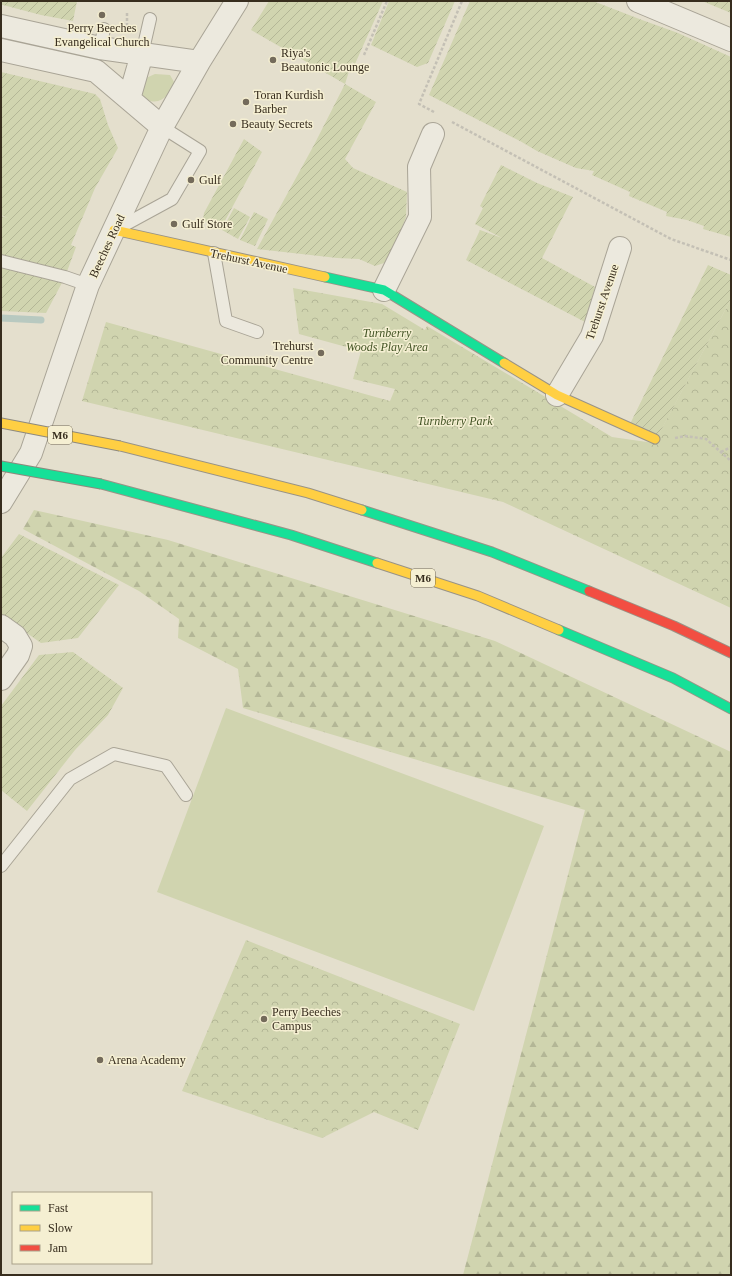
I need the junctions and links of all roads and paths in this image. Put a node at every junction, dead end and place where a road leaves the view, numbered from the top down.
1 (237, 1) edge
2 (387, 1) edge
3 (462, 1) edge
4 (638, 1) edge
5 (662, 5) edge
6 (150, 19) dead end
7 (1, 26) edge
8 (731, 40) edge
9 (1, 50) edge
10 (142, 54) junction
11 (364, 55) dead end
12 (199, 62) junction
13 (129, 99) junction
14 (440, 123) junction
15 (162, 126) junction
16 (114, 230) junction
17 (620, 248) dead end
18 (214, 253) junction
19 (731, 260) edge
20 (1, 261) edge
21 (88, 285) junction
22 (384, 290) junction
23 (257, 332) dead end
24 (557, 395) junction
25 (1, 423) edge
26 (655, 439) joint
27 (731, 446) edge
28 (721, 452) junction
29 (731, 461) edge
30 (1, 466) edge
31 (1, 502) edge
32 (1, 626) edge
33 (731, 653) edge
34 (1, 679) edge
35 (731, 709) edge
36 (186, 796) dead end
37 (1, 866) edge

1 - 12 street, Beeches Road
2 - 11 path
3 - 14 path
4 - 5 street
5 - 8 street
6 - 10 lane
7 - 10 street
9 - 13 street
10 - 12 street
10 - 13 street
12 - 15 street, Beeches Road
13 - 15 street
14 - 19 path
14 - 22 street
15 - 16 street, Beeches Road
15 - 16 lane
16 - 18 main road, Trehurst Avenue
16 - 21 street, Beeches Road
17 - 24 street, Trehurst Avenue
18 - 22 main road, Trehurst Avenue
18 - 23 lane
20 - 21 lane
21 - 31 street, Beeches Road
22 - 24 main road, Trehurst Avenue
24 - 26 main road, Trehurst Avenue
25 - 33 main road, M6, bridge
26 - 28 path
27 - 28 path
28 - 29 path
30 - 35 main road, M6, bridge
32 - 34 street
36 - 37 lane

